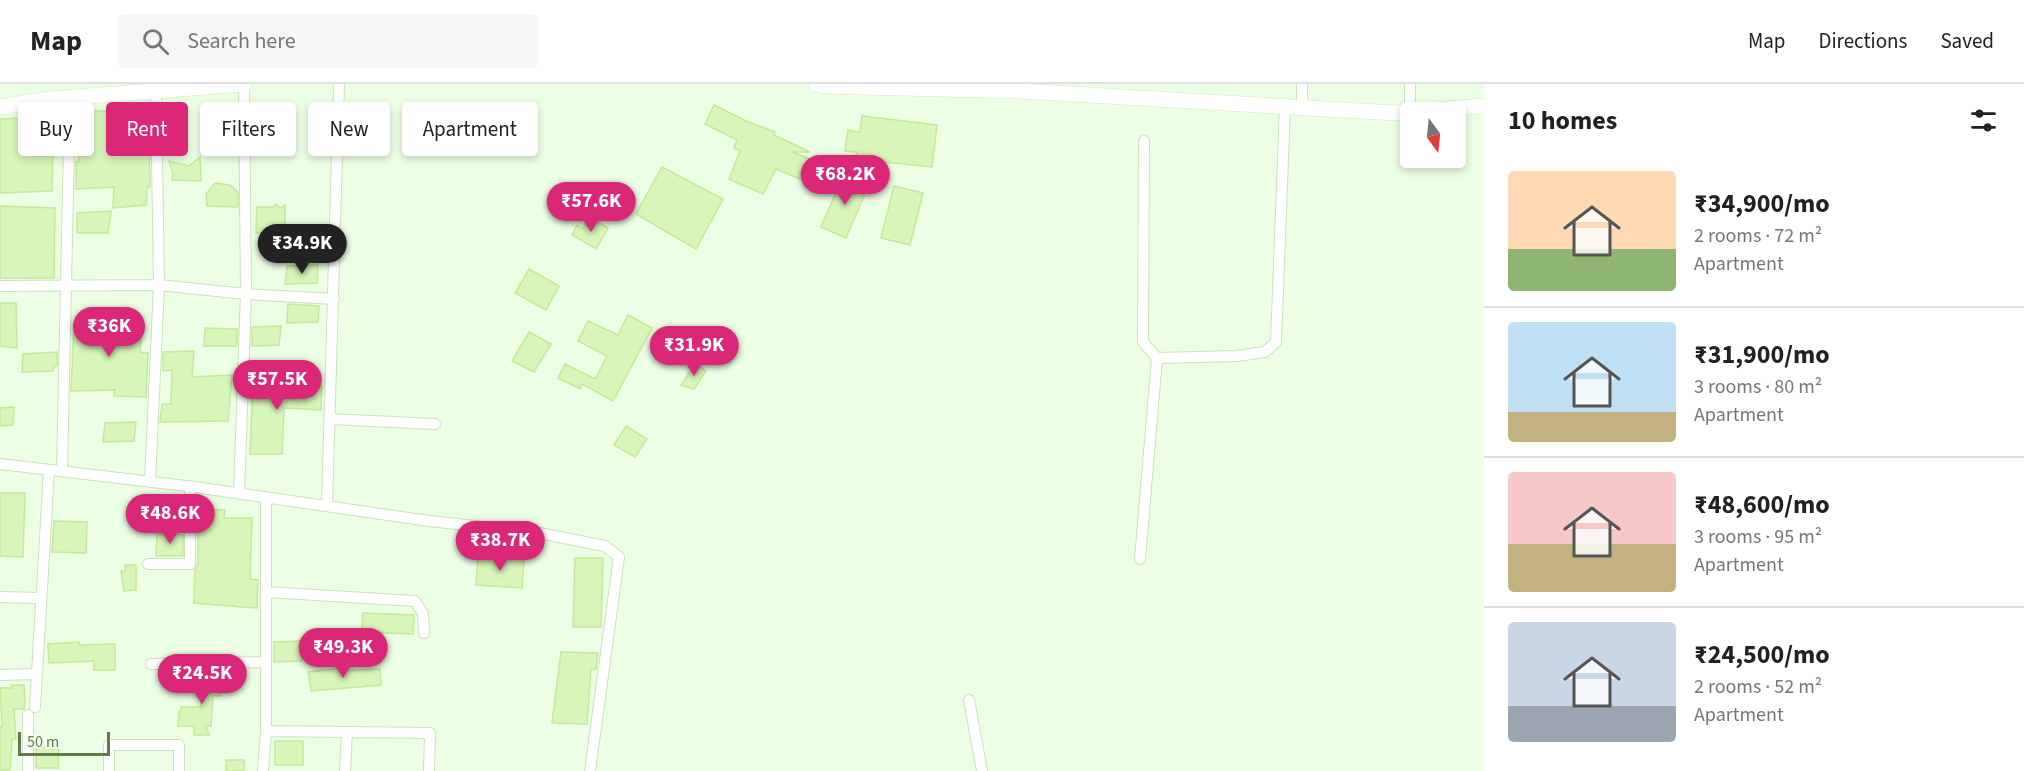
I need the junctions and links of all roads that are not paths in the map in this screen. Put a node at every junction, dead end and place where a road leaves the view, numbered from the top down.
1 (244, 84) edge
2 (339, 84) edge
3 (816, 84) edge
4 (1302, 84) edge
5 (1410, 84) edge
6 (156, 91) junction
7 (70, 97) junction
8 (1410, 102) edge
9 (1285, 106) junction
10 (1484, 106) edge
11 (0, 107) edge
12 (1302, 107) junction
13 (1466, 107) edge
14 (1400, 112) edge
15 (1144, 141) dead end
16 (159, 285) junction
17 (0, 286) edge
18 (65, 287) junction
19 (246, 294) junction
20 (334, 299) junction
21 (1157, 358) junction
22 (330, 419) junction
23 (435, 424) dead end
24 (0, 464) edge
25 (50, 470) junction
26 (62, 471) junction
27 (150, 481) junction
28 (190, 486) junction
29 (239, 493) junction
30 (266, 497) junction
31 (327, 506) junction
32 (1140, 560) dead end
33 (148, 564) dead end
34 (266, 592) junction
35 (0, 597) edge
36 (41, 598) junction
37 (424, 633) dead end
38 (266, 662) junction
39 (151, 664) dead end
40 (36, 674) junction
41 (0, 675) edge
42 (969, 700) dead end
43 (266, 731) junction
44 (347, 732) junction
45 (28, 771) edge
46 (109, 771) edge
47 (179, 771) edge
48 (263, 771) edge
49 (345, 771) edge
50 (429, 771) edge
51 (590, 771) edge
52 (982, 771) edge

1 - 6 street
1 - 19 street
2 - 20 street
3 - 9 street
4 - 12 street
5 - 8 street
6 - 7 street
6 - 16 street
7 - 11 street
7 - 18 street
9 - 12 street
9 - 21 street
10 - 13 street
12 - 14 street
15 - 21 street
16 - 18 street
16 - 19 street
16 - 27 street
17 - 18 street
18 - 26 street
19 - 20 street
19 - 29 street
20 - 22 street
21 - 32 street
22 - 23 street
22 - 31 street
24 - 25 street
25 - 26 street
25 - 36 street
26 - 27 street
27 - 28 street
28 - 29 street
28 - 33 street
29 - 30 street
30 - 31 street
30 - 34 street
31 - 51 street
34 - 37 street
34 - 38 street
35 - 36 street
36 - 40 street
38 - 39 street
38 - 43 street
40 - 41 street
40 - 45 street
42 - 52 street
43 - 44 street
43 - 48 street
44 - 49 street
44 - 50 street
46 - 47 street

